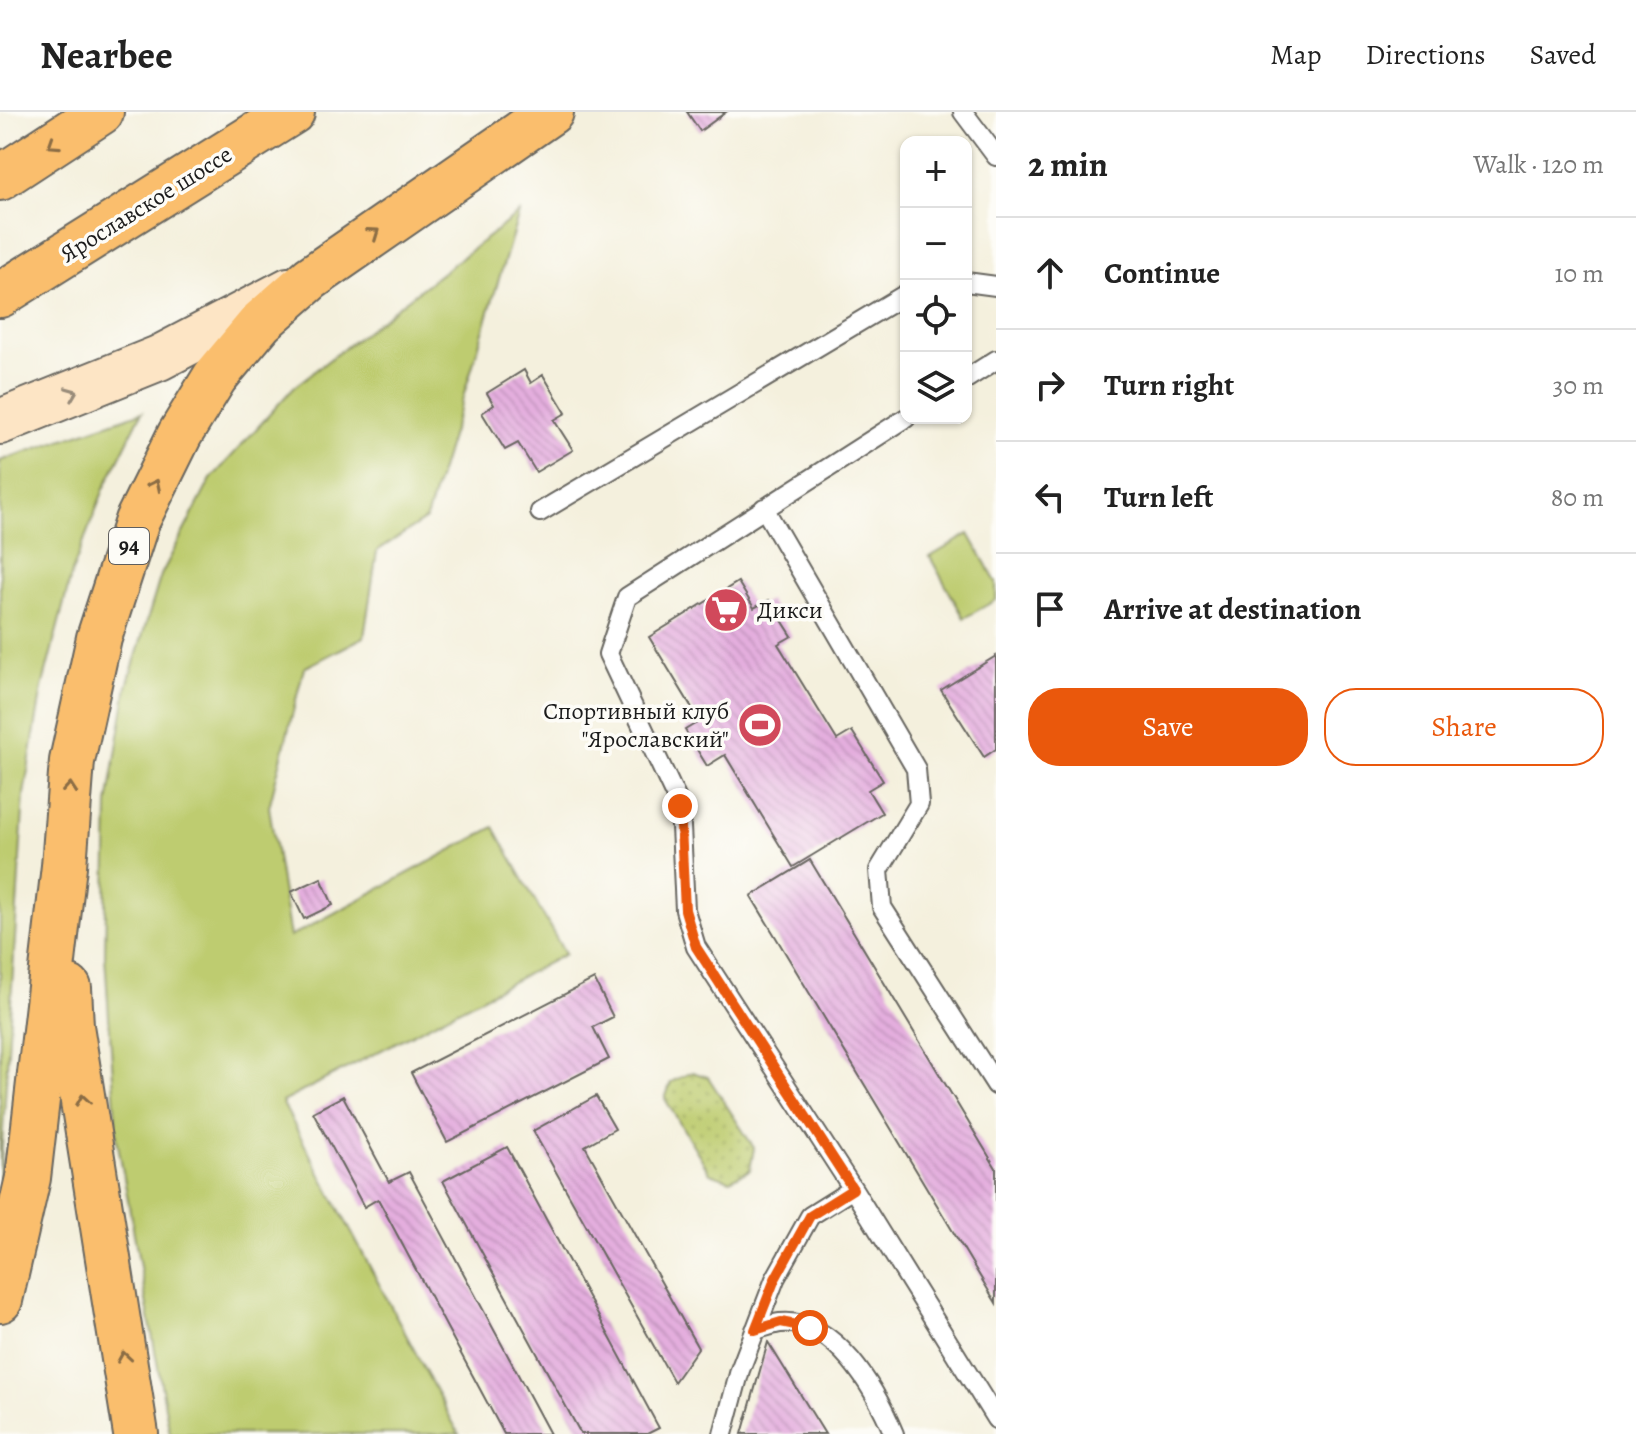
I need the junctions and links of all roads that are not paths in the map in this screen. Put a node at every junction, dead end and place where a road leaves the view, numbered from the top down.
1 (101, 112) edge
2 (292, 112) edge
3 (551, 112) edge
4 (963, 112) edge
5 (996, 156) edge
6 (2, 177) edge
7 (311, 278) junction
8 (972, 283) edge
9 (996, 286) edge
10 (0, 295) edge
11 (900, 298) edge
12 (996, 360) edge
13 (972, 375) edge
14 (0, 422) edge
15 (900, 422) edge
16 (764, 508) junction
17 (540, 512) dead end
18 (64, 866) junction
19 (996, 1085) edge
20 (853, 1189) junction
21 (0, 1300) edge
22 (755, 1330) junction
23 (996, 1419) edge
24 (136, 1434) edge
25 (723, 1434) edge
26 (894, 1434) edge

1 -> 6 main road
2 - 10 main road, Ярославское шоссе
7 -> 3 main road
4 - 5 lane
14 -> 7 street
18 -> 7 main road, 94
8 - 9 lane
11 - 17 lane
12 - 13 lane
15 - 16 lane
16 - 19 lane
16 - 20 lane
18 - 21 main road, 94
24 -> 18 main road, 94
20 - 22 lane
20 - 23 lane
22 - 25 lane
22 - 26 lane

